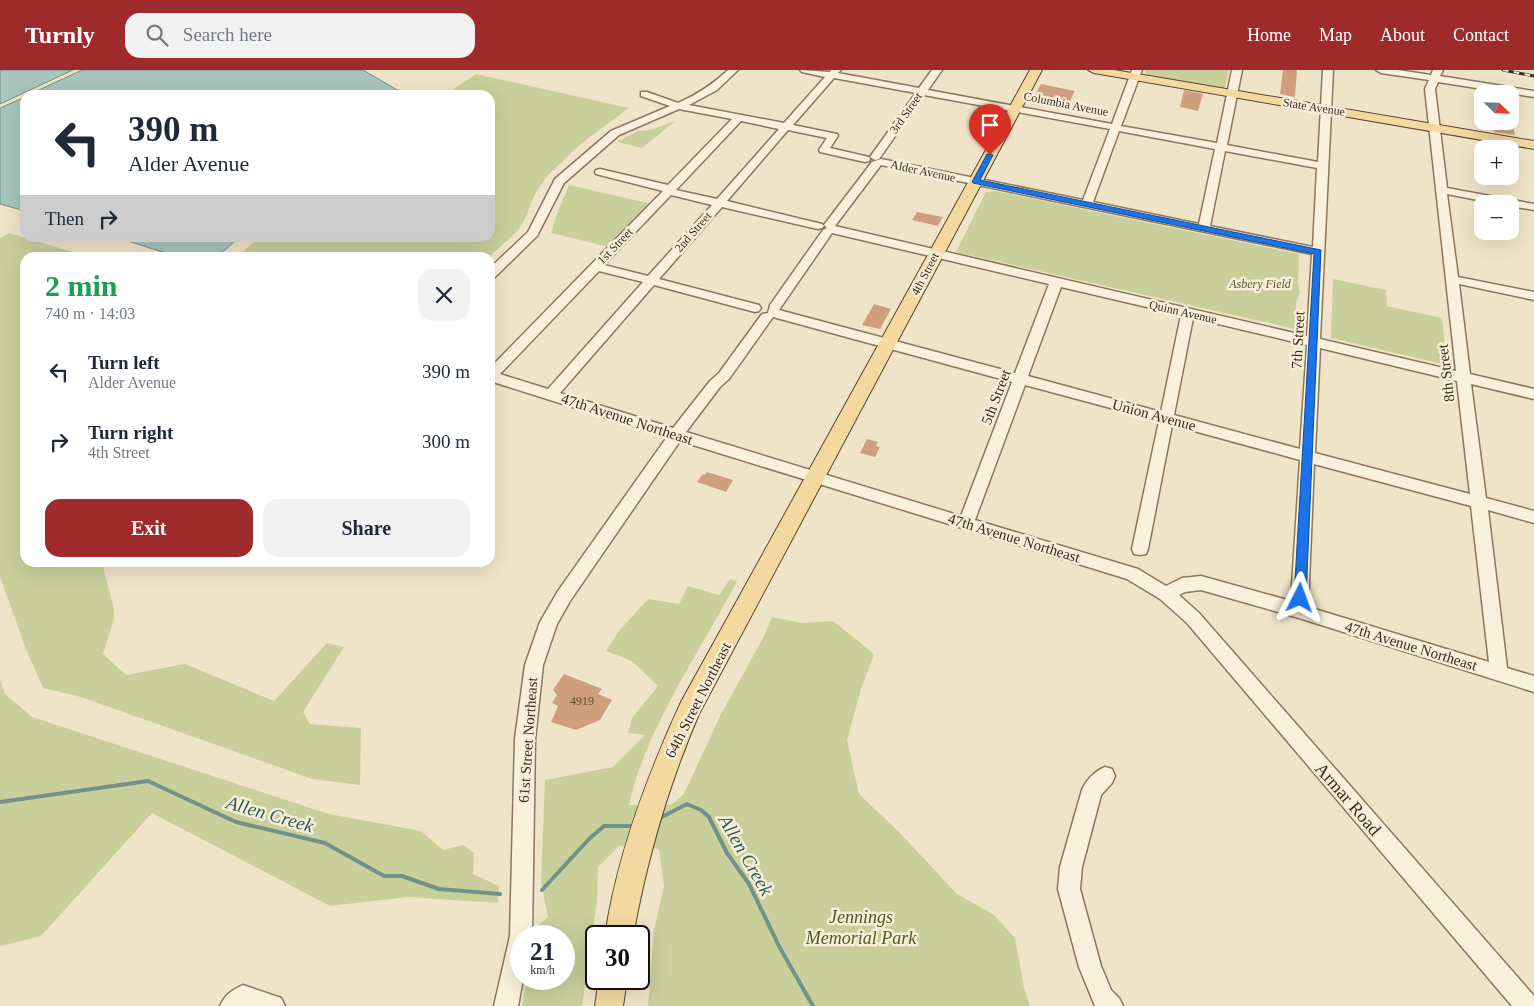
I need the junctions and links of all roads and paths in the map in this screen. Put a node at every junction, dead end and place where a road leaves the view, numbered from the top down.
1 (733, 70) edge
2 (805, 70) edge
3 (937, 70) edge
4 (1036, 70) edge
5 (1094, 70) edge
6 (1237, 70) edge
7 (1328, 70) edge
8 (1382, 70) edge
9 (834, 72) edge
10 (1136, 74) edge
11 (1437, 74) edge
12 (922, 92) junction
13 (644, 94) dead end
14 (1232, 94) junction
15 (1534, 94) edge
16 (678, 106) junction
17 (1015, 109) junction
18 (1326, 110) junction
19 (740, 117) junction
20 (786, 127) junction
21 (1116, 128) junction
22 (1434, 128) junction
23 (1534, 145) edge
24 (1221, 147) junction
25 (872, 161) junction
26 (1323, 166) junction
27 (600, 172) dead end
28 (976, 182) junction
29 (668, 190) junction
30 (1441, 190) junction
31 (719, 203) junction
32 (1087, 205) junction
33 (1534, 207) edge
34 (825, 228) junction
35 (1204, 229) junction
36 (1318, 252) junction
37 (936, 255) junction
38 (596, 266) junction
39 (495, 270) edge
40 (1451, 279) junction
41 (651, 280) junction
42 (1056, 283) junction
43 (1534, 296) edge
44 (766, 311) junction
45 (1188, 314) junction
46 (1314, 343) junction
47 (888, 344) junction
48 (495, 371) edge
49 (495, 377) edge
50 (1463, 378) junction
51 (1020, 379) junction
52 (715, 384) joint
53 (551, 394) junction
54 (1534, 394) edge
55 (1168, 419) junction
56 (676, 435) junction
57 (1307, 456) junction
58 (814, 478) junction
59 (1477, 502) junction
60 (1534, 517) edge
61 (966, 523) junction
62 (1140, 549) dead end
63 (1166, 594) junction
64 (1299, 611) junction
65 (1498, 673) junction
66 (1534, 684) edge
67 (1105, 776) dead end
68 (521, 925) edge
69 (621, 925) edge
70 (510, 987) edge
71 (611, 990) edge
72 (232, 1006) edge
73 (273, 1006) edge
74 (506, 1006) edge
75 (609, 1006) edge
76 (1111, 1006) edge
77 (1527, 1006) edge

1 - 16 street
2 - 9 street, Columbia Avenue
3 - 12 street, 3rd Street
4 - 17 main road, 4th Street
5 - 10 main road, State Avenue
6 - 14 street
7 - 18 street, 7th Street
8 - 11 street
9 - 12 street, Columbia Avenue
9 - 20 street, 2nd Street
10 - 14 main road, State Avenue
10 - 21 street
11 - 15 street
11 - 22 street, 8th Street
12 - 17 street, Columbia Avenue
12 - 25 street, 3rd Street
13 - 16 street
14 - 18 main road, State Avenue
14 - 24 street
16 - 19 street, Alder Avenue
16 - 39 street
17 - 21 street, Columbia Avenue
17 - 28 main road, 4th Street
18 - 22 main road, State Avenue
18 - 26 street, 7th Street
19 - 20 street, Alder Avenue
19 - 29 street, 1st Street
20 - 25 street, Alder Avenue
20 - 31 street, 2nd Street
21 - 24 street, Columbia Avenue
21 - 32 street
22 - 23 main road, State Avenue
22 - 30 street, 8th Street
24 - 26 street, Columbia Avenue
24 - 35 street
25 - 28 street, Alder Avenue
25 - 34 street, 3rd Street
26 - 36 street, 7th Street
27 - 29 street, Quinn Avenue
28 - 32 street, Alder Avenue
28 - 37 main road, 4th Street
29 - 31 street, Quinn Avenue
29 - 38 street, 1st Street
30 - 33 street
30 - 40 street, 8th Street
31 - 34 street, Quinn Avenue
31 - 41 street, 2nd Street
32 - 35 street, Alder Avenue
34 - 37 street, Quinn Avenue
34 - 44 street, 3rd Street
35 - 36 street, Alder Avenue
36 - 46 street, 7th Street
37 - 42 street, Quinn Avenue
37 - 47 main road, 4th Street
38 - 41 street, Union Avenue
38 - 48 street, 1st Street
40 - 43 street
40 - 50 street, 8th Street
41 - 44 street, Union Avenue
41 - 53 street, 2nd Street
42 - 45 street, Quinn Avenue
42 - 51 street, 5th Street
44 - 47 street, Union Avenue
44 - 52 street, 3rd Street
45 - 46 street, Quinn Avenue
45 - 55 street
46 - 50 street, Quinn Avenue
46 - 57 street, 7th Street
47 - 51 street, Union Avenue
47 - 58 main road, 4th Street
49 - 53 street, 47th Avenue Northeast
50 - 54 street, Quinn Avenue
50 - 59 street, 8th Street
51 - 55 street, Union Avenue
51 - 61 street, 5th Street
52 - 56 street, 3rd Street
53 - 56 street, 47th Avenue Northeast
55 - 57 street, Union Avenue
55 - 62 street
56 - 58 street, 47th Avenue Northeast
56 - 68 street, 61st Street Northeast
57 - 59 street, Union Avenue
57 - 64 street, 7th Street
58 - 61 street, 47th Avenue Northeast
58 - 69 main road, 64th Street Northeast
59 - 60 street, Union Avenue
59 - 65 street, 8th Street
61 - 63 street, 47th Avenue Northeast
63 - 64 street, 47th Avenue Northeast
63 - 77 street, Armar Road
64 - 65 street, 47th Avenue Northeast
65 - 66 street, 47th Avenue Northeast
67 - 76 street
70 - 74 street, 61st Street Northeast
71 - 75 main road
72 - 73 street

